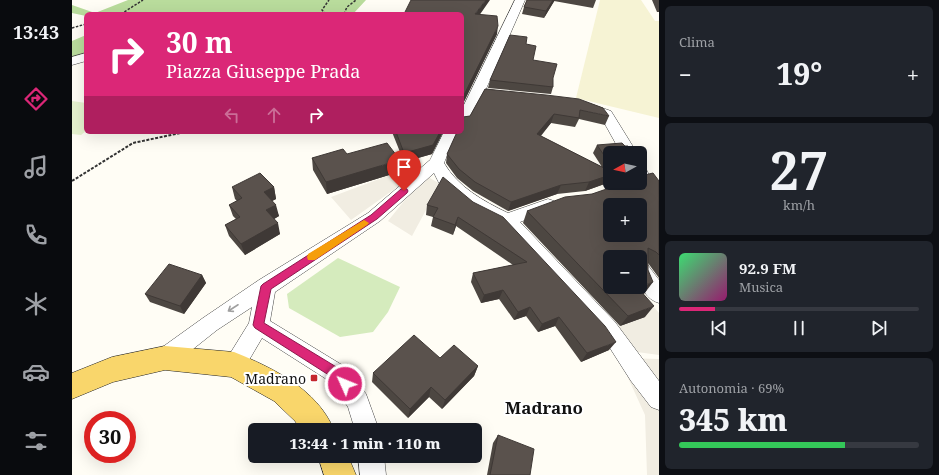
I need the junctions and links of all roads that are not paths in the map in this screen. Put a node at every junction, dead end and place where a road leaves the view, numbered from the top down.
1 (520, 0) edge
2 (84, 58) edge
3 (72, 61) edge
4 (479, 92) junction
5 (523, 98) edge
6 (573, 102) edge
7 (464, 118) edge
8 (445, 134) edge
9 (625, 146) edge
10 (436, 163) junction
11 (565, 200) edge
12 (506, 220) junction
13 (647, 279) edge
14 (266, 286) junction
15 (659, 295) edge
16 (259, 325) junction
17 (165, 358) junction
18 (234, 365) junction
19 (72, 386) edge
20 (659, 399) edge
21 (314, 423) edge
22 (365, 423) edge
23 (336, 463) edge
24 (371, 463) edge
25 (340, 475) edge
26 (372, 475) edge

1 - 4 street
2 - 3 street
4 - 5 street
4 - 7 street
6 - 9 street
8 - 10 street
10 - 12 street
10 - 14 street
11 - 12 street
12 - 20 street
13 - 15 street
14 - 16 street
14 -> 17 street
16 - 18 street
16 - 22 street
17 - 18 main road
17 - 19 main road
18 - 21 main road
23 - 25 main road
24 - 26 street

